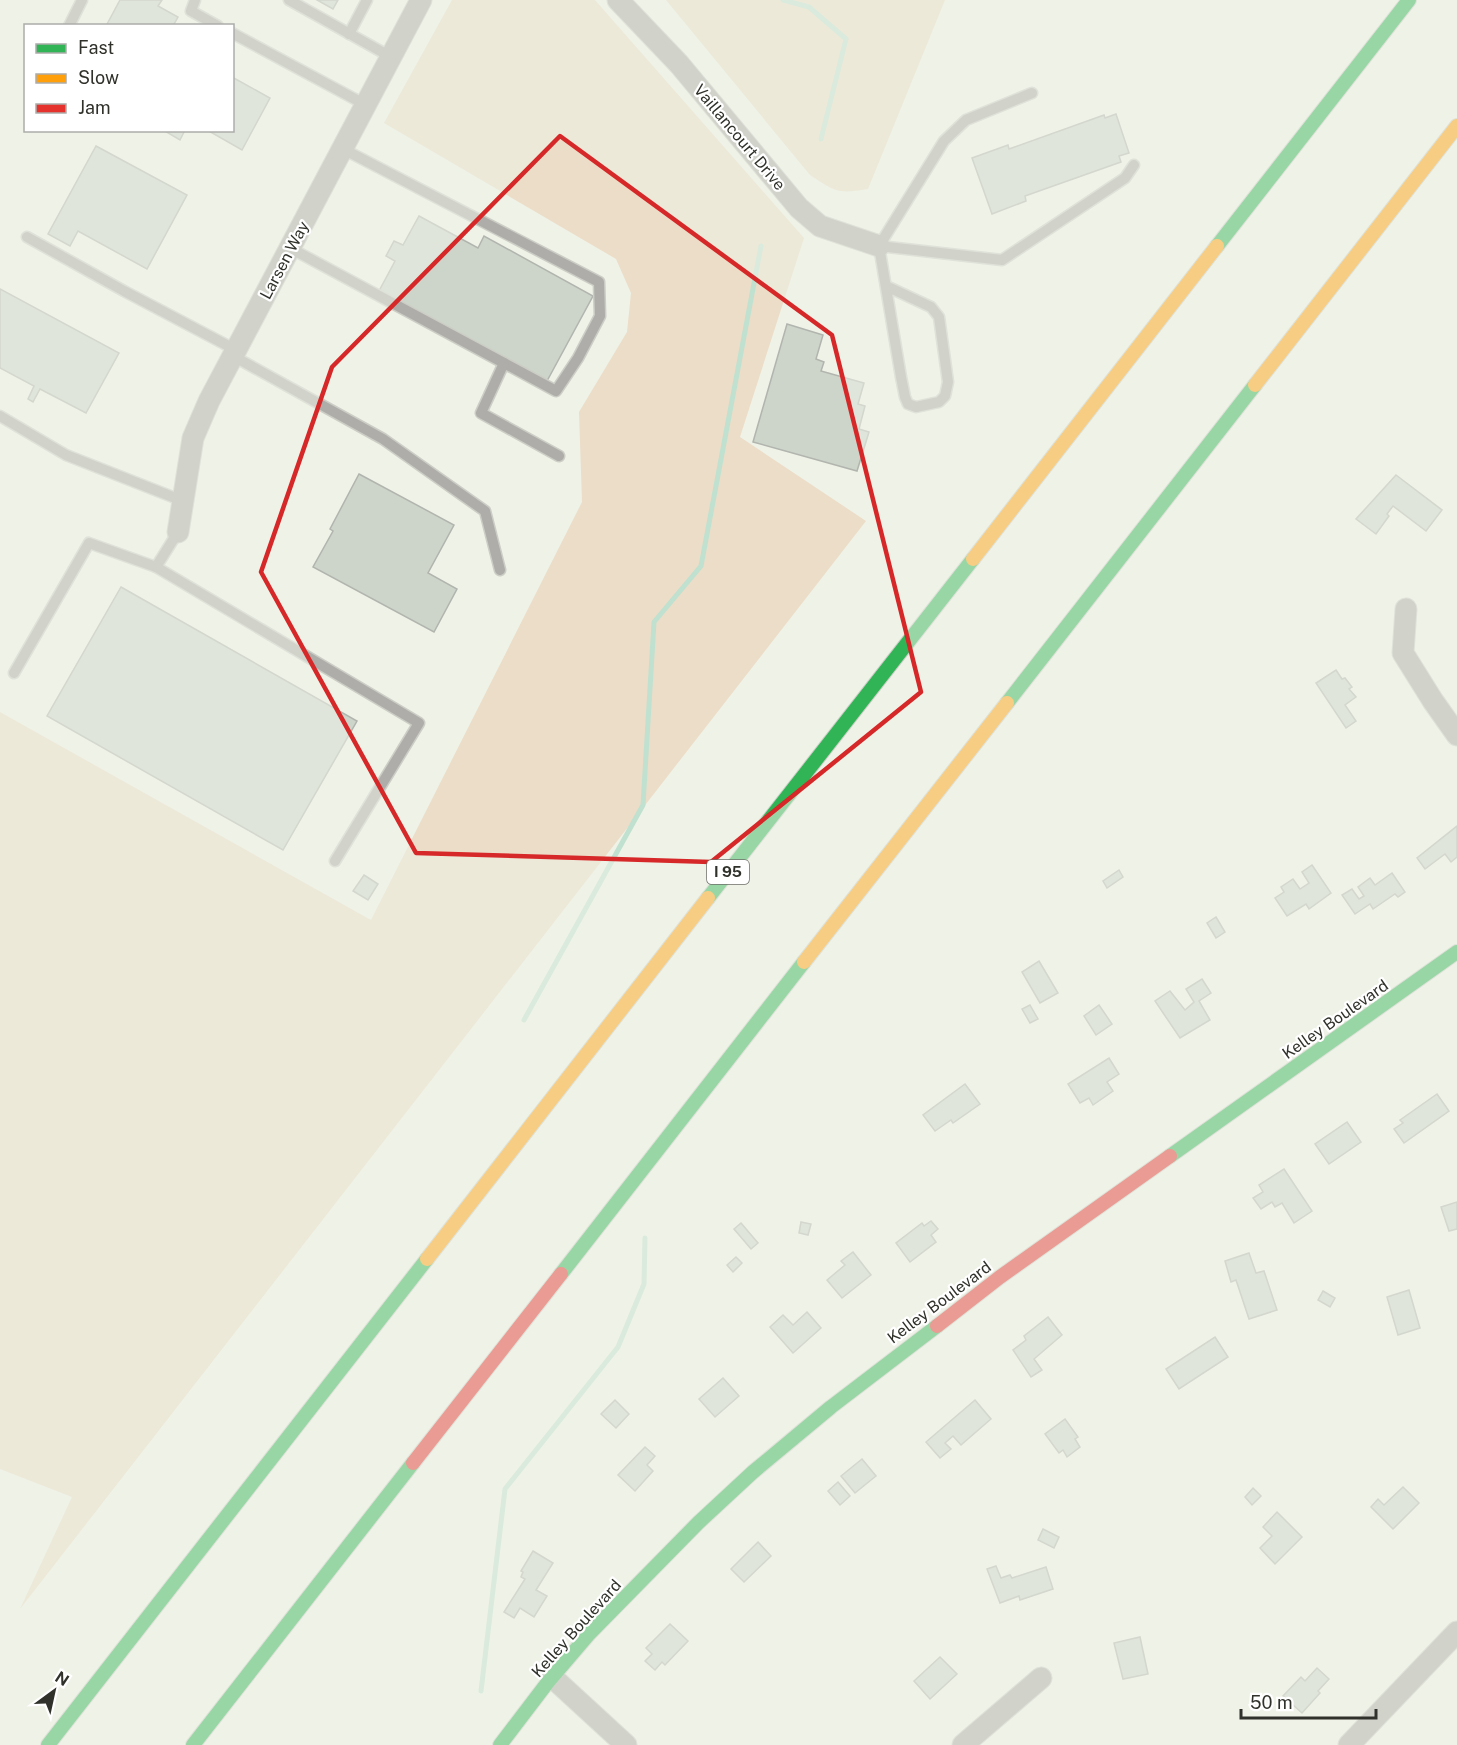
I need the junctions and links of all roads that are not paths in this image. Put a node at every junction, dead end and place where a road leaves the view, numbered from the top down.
1 (82, 0) edge
2 (195, 0) edge
3 (289, 0) edge
4 (367, 0) edge
5 (422, 0) edge
6 (618, 0) edge
7 (1409, 0) edge
8 (70, 24) edge
9 (215, 24) edge
10 (234, 34) edge
11 (349, 34) junction
12 (391, 57) junction
13 (1032, 93) dead end
14 (366, 105) junction
15 (1457, 126) edge
16 (343, 149) junction
17 (1134, 165) dead end
18 (27, 237) dead end
19 (879, 246) junction
20 (290, 248) junction
21 (886, 286) junction
22 (234, 353) junction
23 (504, 363) junction
24 (0, 416) edge
25 (559, 456) dead end
26 (183, 501) junction
27 (178, 532) joint
28 (156, 567) junction
29 (500, 570) dead end
30 (1406, 609) dead end
31 (14, 673) dead end
32 (1457, 735) edge
33 (335, 861) dead end
34 (1457, 952) edge
35 (1457, 1632) edge
36 (552, 1677) junction
37 (1041, 1678) dead end
38 (48, 1745) edge
39 (194, 1745) edge
40 (500, 1745) edge
41 (626, 1745) edge
42 (963, 1745) edge
43 (1348, 1745) edge

1 - 8 lane
2 - 9 lane
3 - 11 lane
4 - 11 lane
5 - 12 street, Larsen Way
6 - 19 street, Vaillancourt Drive
7 - 38 main road, I 95
10 - 14 lane
11 - 12 lane
12 - 14 street, Larsen Way
13 - 19 lane
14 - 16 street, Larsen Way
15 - 39 main road
16 - 20 street, Larsen Way
16 - 23 lane
17 - 19 lane
18 - 22 lane
19 - 21 lane
20 - 22 street, Larsen Way
20 - 23 lane
21 - 21 lane
22 - 26 street, Larsen Way
22 - 29 lane
23 - 25 lane
24 - 26 lane
26 - 27 street, Larsen Way
27 - 28 lane
28 - 31 lane
28 - 33 lane
30 - 32 street
34 - 36 main road, Kelley Boulevard
35 - 43 street
36 - 40 main road, Kelley Boulevard
36 - 41 street
37 - 42 street

